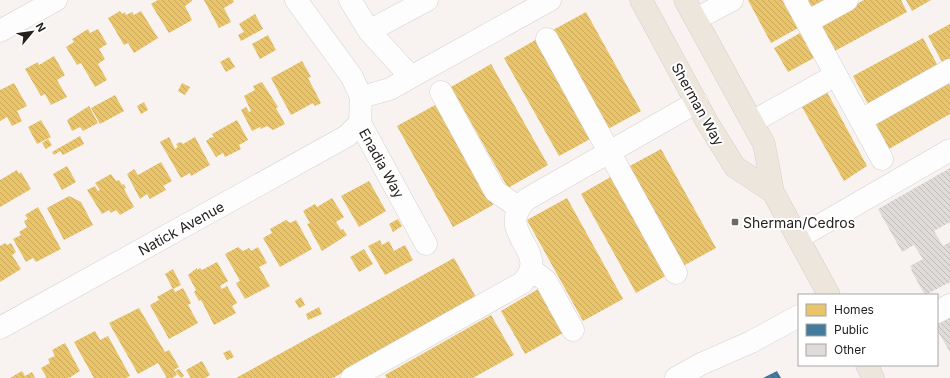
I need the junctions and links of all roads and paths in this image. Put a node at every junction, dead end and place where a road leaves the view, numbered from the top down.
1 (56, 0) edge
2 (296, 0) edge
3 (350, 0) edge
4 (427, 0) edge
5 (550, 0) edge
6 (640, 0) edge
7 (685, 0) edge
8 (732, 0) edge
9 (794, 0) edge
10 (848, 0) edge
11 (405, 5) edge
12 (696, 20) junction
13 (807, 22) junction
14 (0, 31) edge
15 (369, 31) junction
16 (547, 39) dead end
17 (950, 70) edge
18 (836, 75) junction
19 (411, 78) junction
20 (442, 92) dead end
21 (361, 97) junction
22 (697, 102) junction
23 (861, 120) junction
24 (752, 122) junction
25 (360, 123) junction
26 (950, 150) edge
27 (610, 152) junction
28 (882, 159) dead end
29 (773, 192) junction
30 (518, 207) junction
31 (798, 238) junction
32 (426, 244) dead end
33 (531, 269) junction
34 (676, 273) dead end
35 (828, 294) edge
36 (950, 305) edge
37 (938, 311) edge
38 (798, 317) edge
39 (0, 328) edge
40 (573, 330) dead end
41 (867, 366) edge
42 (352, 378) edge
43 (676, 378) edge
44 (873, 378) edge

1 - 14 street
2 - 21 street, Enadia Way
3 - 15 street
4 - 11 street
5 - 19 street
6 - 22 main road, Sherman Way
7 - 12 main road, Sherman Way
8 - 12 street
9 - 13 street
10 - 13 street
11 - 15 street
12 - 24 main road, Sherman Way
13 - 18 street
15 - 19 street
16 - 27 street
17 - 23 street
18 - 23 street
18 - 24 street
19 - 21 street
20 - 30 street
21 - 25 street, Enadia Way
22 - 27 street
22 - 29 main road, Sherman Way
23 - 28 street
24 - 29 main road, Sherman Way
25 - 32 street, Enadia Way
25 - 39 street, Natick Avenue
26 - 31 street
27 - 30 street
27 - 34 street
29 - 31 main road, Sherman Way
30 - 33 street
31 - 35 main road, Sherman Way
33 - 40 street
33 - 42 street
36 - 37 street
38 - 43 street
41 - 44 main road

